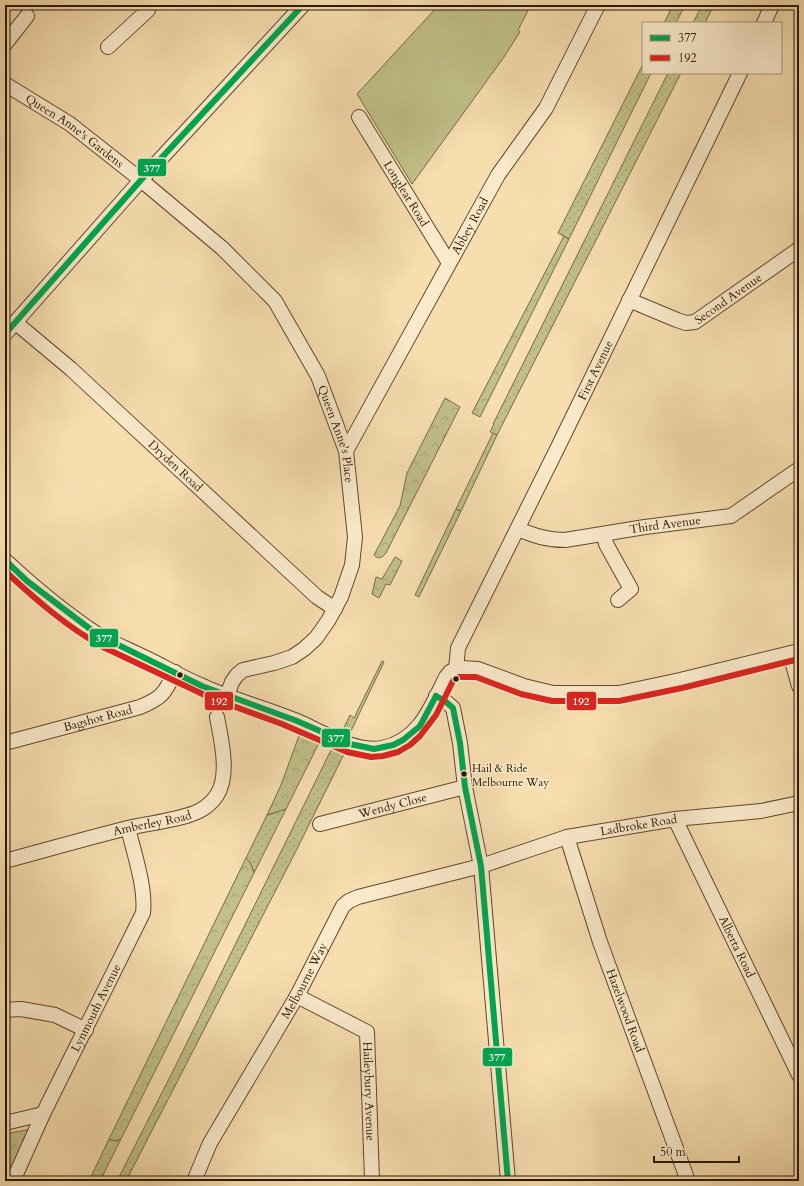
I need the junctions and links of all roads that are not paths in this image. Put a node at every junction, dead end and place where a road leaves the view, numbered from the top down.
1 (143, 5) edge
2 (303, 5) edge
3 (598, 5) edge
4 (772, 5) edge
5 (27, 16) dead end
6 (764, 22) edge
7 (5, 44) edge
8 (108, 47) dead end
9 (740, 74) edge
10 (5, 84) edge
11 (359, 124) dead end
12 (142, 180) junction
13 (799, 248) edge
14 (449, 263) junction
15 (629, 300) junction
16 (16, 323) junction
17 (5, 334) edge
18 (346, 450) junction
19 (799, 469) edge
20 (518, 529) junction
21 (604, 534) junction
22 (5, 560) edge
23 (618, 600) dead end
24 (335, 609) junction
25 (794, 652) edge
26 (456, 669) junction
27 (175, 672) junction
28 (799, 686) edge
29 (227, 696) junction
30 (436, 696) junction
31 (217, 717) dead end
32 (5, 743) edge
33 (465, 787) junction
34 (799, 803) edge
35 (675, 819) junction
36 (320, 824) dead end
37 (128, 828) junction
38 (567, 837) junction
39 (5, 861) edge
40 (481, 866) junction
41 (297, 996) junction
42 (5, 1010) edge
43 (86, 1030) junction
44 (799, 1074) edge
45 (43, 1114) junction
46 (5, 1123) edge
47 (13, 1181) edge
48 (194, 1181) edge
49 (372, 1181) edge
50 (508, 1181) edge
51 (688, 1181) edge

1 - 8 street
2 - 12 street
3 - 14 street, Abbey Road
4 - 6 street
5 - 7 street
9 - 15 street, First Avenue
10 - 12 street, Queen Anne's Gardens
11 - 14 street, Longleat Road
12 - 16 street
12 - 18 street, Queen Anne's Place
13 - 15 street, Second Avenue
14 - 18 street, Abbey Road
15 - 20 street, First Avenue
16 - 17 street
16 - 24 street, Dryden Road
18 - 24 street, Queen Anne's Place
19 - 21 street, Third Avenue
20 - 21 street, Third Avenue
20 - 26 street, First Avenue
21 - 23 street
22 - 27 street
24 - 29 street, Queen Anne's Place
25 - 26 street
25 - 28 street
26 - 30 street
27 - 29 street
27 - 32 street, Bagshot Road
29 - 30 street
30 - 33 street
31 - 37 street, Amberley Road
33 - 36 street, Wendy Close
33 - 40 street
34 - 35 street, Ladbroke Road
35 - 38 street, Ladbroke Road
35 - 44 street, Alberta Road
37 - 39 street, Amberley Road
37 - 43 street, Lynmouth Avenue
38 - 40 street, Ladbroke Road
38 - 51 street, Hazelwood Road
40 - 41 street, Melbourne Way
40 - 50 street
41 - 48 street, Melbourne Way
41 - 49 street, Haileybury Avenue
42 - 43 street
43 - 45 street, Lynmouth Avenue
45 - 46 street
45 - 47 street, Lynmouth Avenue

